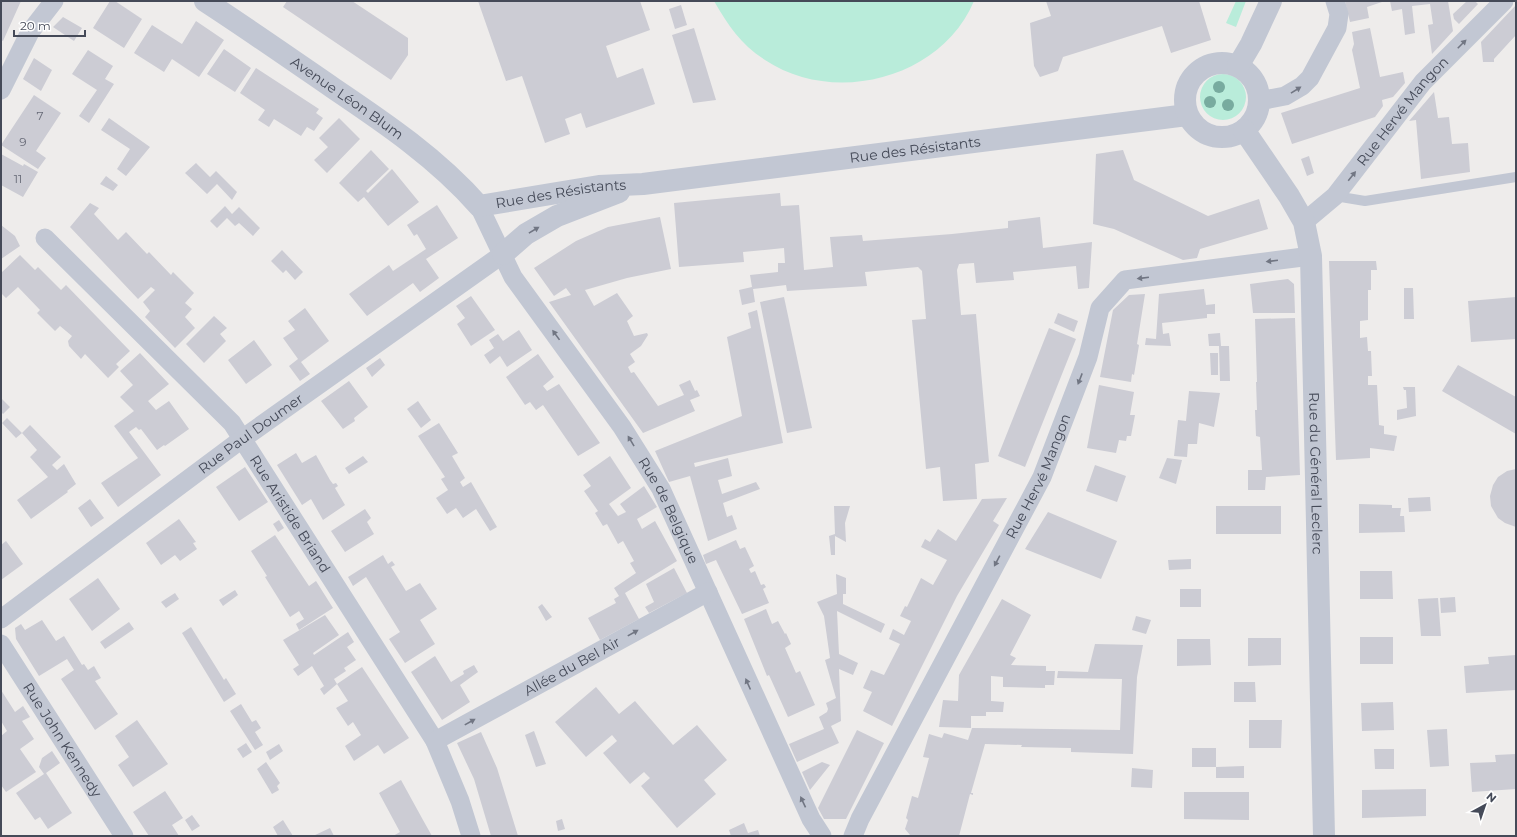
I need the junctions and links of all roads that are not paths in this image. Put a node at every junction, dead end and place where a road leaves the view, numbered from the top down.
1 (54, 1) edge
2 (205, 1) edge
3 (1272, 1) edge
4 (1335, 1) edge
5 (1504, 1) edge
6 (1238, 66) junction
7 (1, 90) edge
8 (1259, 101) junction
9 (1187, 115) junction
10 (1244, 130) junction
11 (1516, 177) edge
12 (643, 184) junction
13 (1335, 196) junction
14 (479, 206) junction
15 (1304, 222) junction
16 (45, 238) dead end
17 (503, 254) junction
18 (1311, 256) junction
19 (242, 439) junction
20 (708, 592) junction
21 (1, 619) edge
22 (1, 644) edge
23 (435, 741) junction
24 (124, 836) edge
25 (471, 836) edge
26 (822, 836) edge
27 (852, 836) edge
28 (1324, 836) edge

1 - 7 street
2 - 14 street, Avenue Léon Blum
3 - 6 street
8 -> 4 street
13 -> 5 street, Rue Hervé Mangon
6 - 8 street
6 - 9 street
8 - 10 street
9 - 10 street
9 - 12 street, Rue des Résistants
10 - 15 street, Rue du Général Leclerc
11 - 13 lane
12 - 14 street, Rue des Résistants
17 -> 12 street, Rue des Résistants
13 - 15 street, Rue Hervé Mangon
14 - 17 street, Rue de Belgique
15 - 18 street, Rue du Général Leclerc
16 - 19 street, Rue Aristide Briand
17 - 19 street, Rue Paul Doumer
20 -> 17 street, Rue de Belgique
18 -> 27 street, Rue Hervé Mangon
18 - 28 street, Rue du Général Leclerc
19 - 21 street, Rue Paul Doumer
19 - 23 street, Rue Aristide Briand
23 -> 20 street, Allée du Bel Air
26 -> 20 street, Rue de Belgique
22 - 24 street, Rue John Kennedy
23 - 25 street, Rue Aristide Briand

